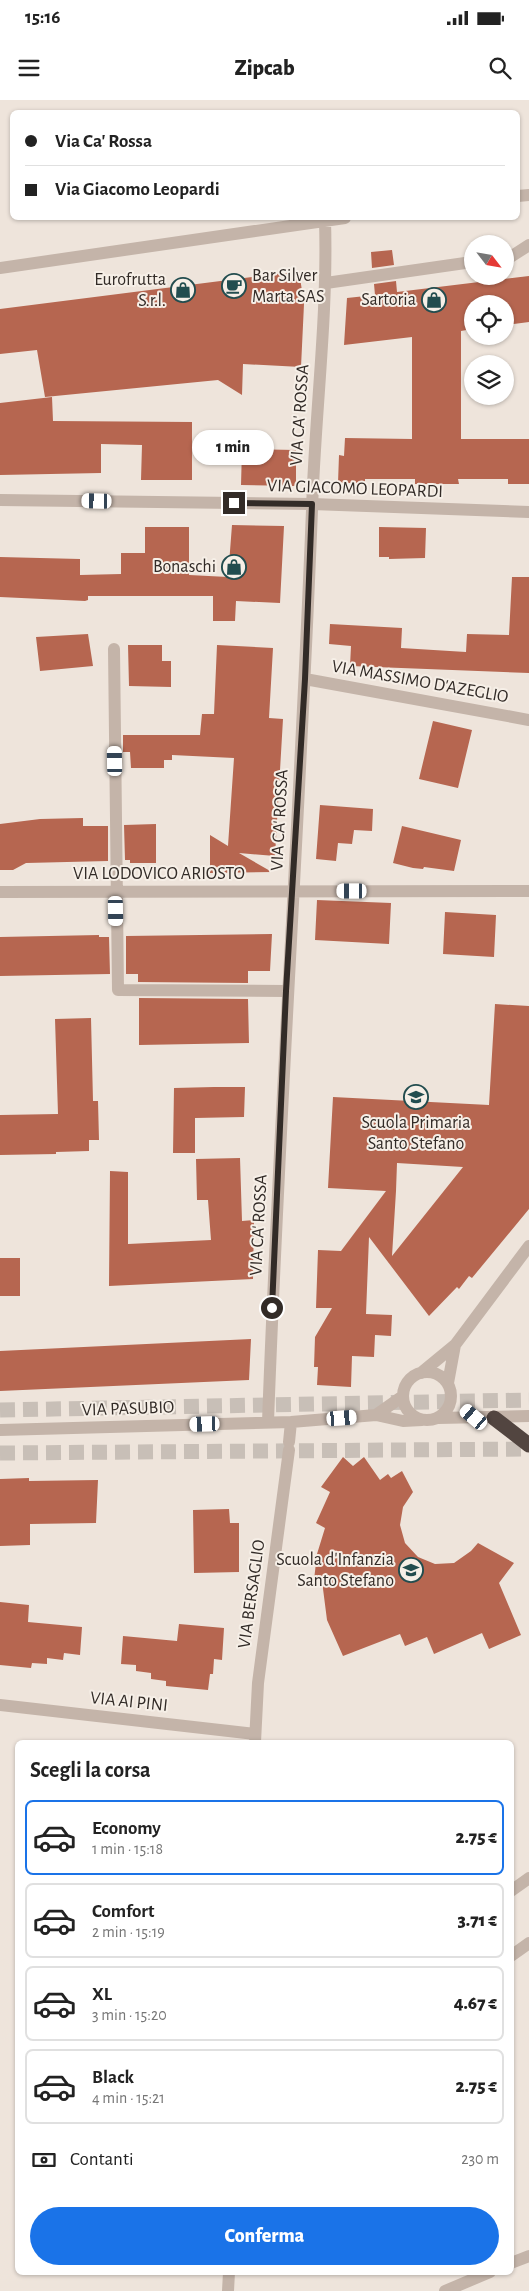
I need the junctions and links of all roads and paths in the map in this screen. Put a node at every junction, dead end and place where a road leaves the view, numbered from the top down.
1 (326, 220) joint
2 (529, 246) edge
3 (514, 255) edge
4 (464, 263) edge
5 (0, 268) edge
6 (326, 284) junction
7 (0, 500) edge
8 (312, 504) junction
9 (529, 512) edge
10 (114, 649) dead end
11 (305, 679) junction
12 (529, 720) edge
13 (294, 891) junction
14 (529, 891) edge
15 (0, 892) edge
16 (116, 892) junction
17 (286, 991) junction
18 (529, 1246) edge
19 (455, 1345) junction
20 (421, 1373) junction
21 (448, 1383) junction
22 (403, 1396) junction
23 (451, 1398) junction
24 (376, 1415) junction
25 (529, 1416) edge
26 (474, 1417) junction
27 (438, 1418) junction
28 (494, 1418) junction
29 (422, 1420) junction
30 (268, 1422) junction
31 (291, 1422) junction
32 (0, 1430) edge
33 (529, 1445) edge
34 (0, 1705) edge
35 (255, 1738) edge
36 (529, 1878) edge
37 (514, 1889) edge
38 (529, 1943) edge
39 (514, 1954) edge
40 (529, 2256) edge
41 (514, 2263) edge
42 (229, 2275) edge
43 (483, 2275) edge
44 (228, 2291) edge
45 (445, 2291) edge

1 - 5 street
1 - 6 street, VIA CA' ROSSA
2 - 3 street
4 - 6 street
6 - 8 street, VIA CA' ROSSA
7 - 8 street, VIA GIACOMO LEOPARDI
8 - 9 street, VIA GIACOMO LEOPARDI
8 - 11 street, VIA CA' ROSSA
10 - 16 street
11 - 12 street, VIA MASSIMO D'AZEGLIO
11 - 13 street, VIA CA' ROSSA
13 - 14 street, VIA LODOVICO ARIOSTO
13 - 16 street, VIA LODOVICO ARIOSTO
13 - 17 street, VIA CA' ROSSA
15 - 16 street, VIA LODOVICO ARIOSTO
16 - 17 street
17 - 30 street, VIA CA' ROSSA
18 - 19 street
19 - 20 street
19 - 21 street
20 - 21 street
20 - 22 street
21 - 23 street
22 - 24 street
22 - 29 street
23 - 26 street
23 - 27 street
24 - 29 street, VIA PASUBIO
24 - 31 street, VIA PASUBIO
25 - 28 street
26 - 27 street
26 - 28 street
27 - 29 street
28 - 33 highway
30 - 31 street, VIA PASUBIO
30 - 32 street, VIA PASUBIO
31 - 35 street, VIA BERSAGLIO
34 - 35 street, VIA AI PINI
36 - 37 street
38 - 39 street
40 - 41 street
42 - 44 street
43 - 45 street

